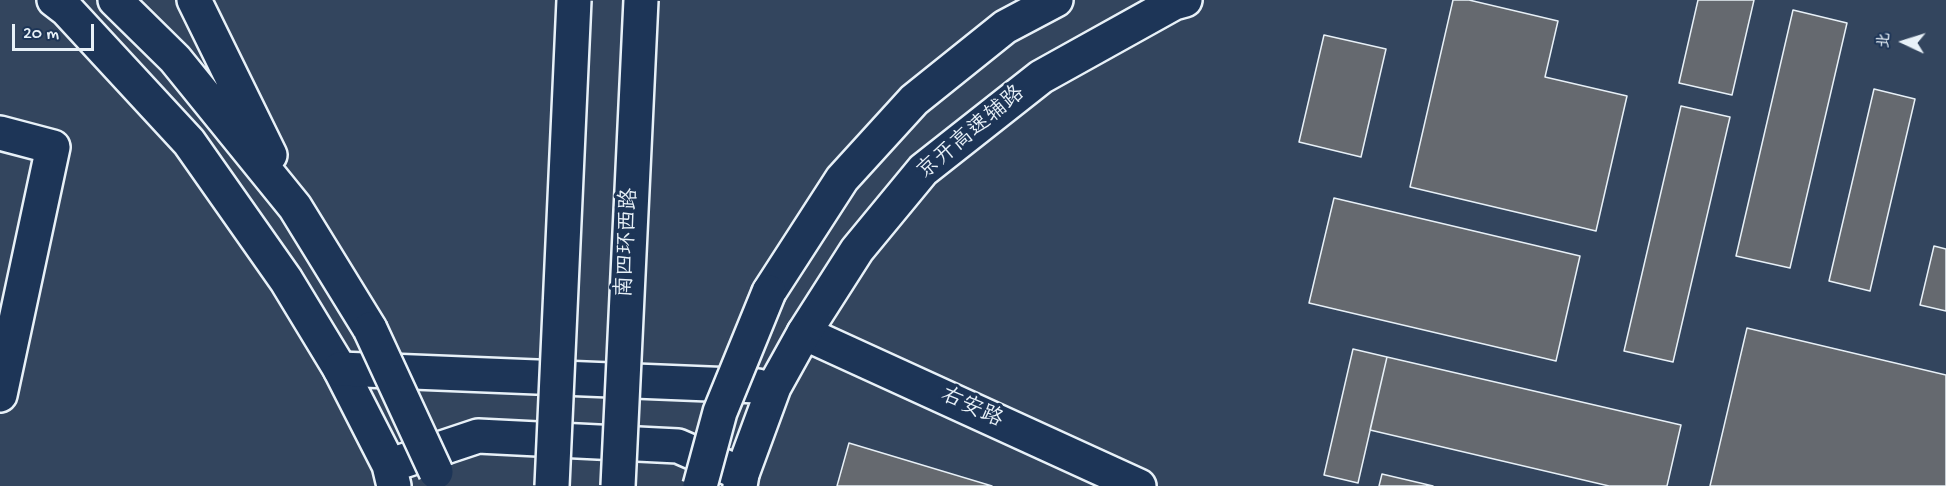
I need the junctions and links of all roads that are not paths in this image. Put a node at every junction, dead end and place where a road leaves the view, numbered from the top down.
1 (54, 0) edge
2 (115, 0) edge
3 (194, 0) edge
4 (574, 0) edge
5 (641, 0) edge
6 (1056, 0) edge
7 (1185, 0) edge
8 (0, 133) edge
9 (295, 207) junction
10 (804, 333) junction
11 (340, 369) junction
12 (774, 387) junction
13 (0, 395) edge
14 (391, 476) edge
15 (438, 479) edge
16 (741, 480) edge
17 (552, 486) edge
18 (618, 486) edge
19 (700, 486) edge
20 (1139, 486) edge

1 - 11 main road
2 - 9 main road
3 - 9 main road
4 - 17 main road, bridge
5 - 18 main road, 南四环西路, bridge
6 - 19 main road, bridge
7 - 10 main road, 京开高速辅路
8 - 13 main road
9 - 15 main road, bridge
10 - 12 main road, 京开高速辅路
10 - 20 main road, 右安路
11 - 12 main road
11 - 14 main road
12 - 16 main road
14 - 16 main road

